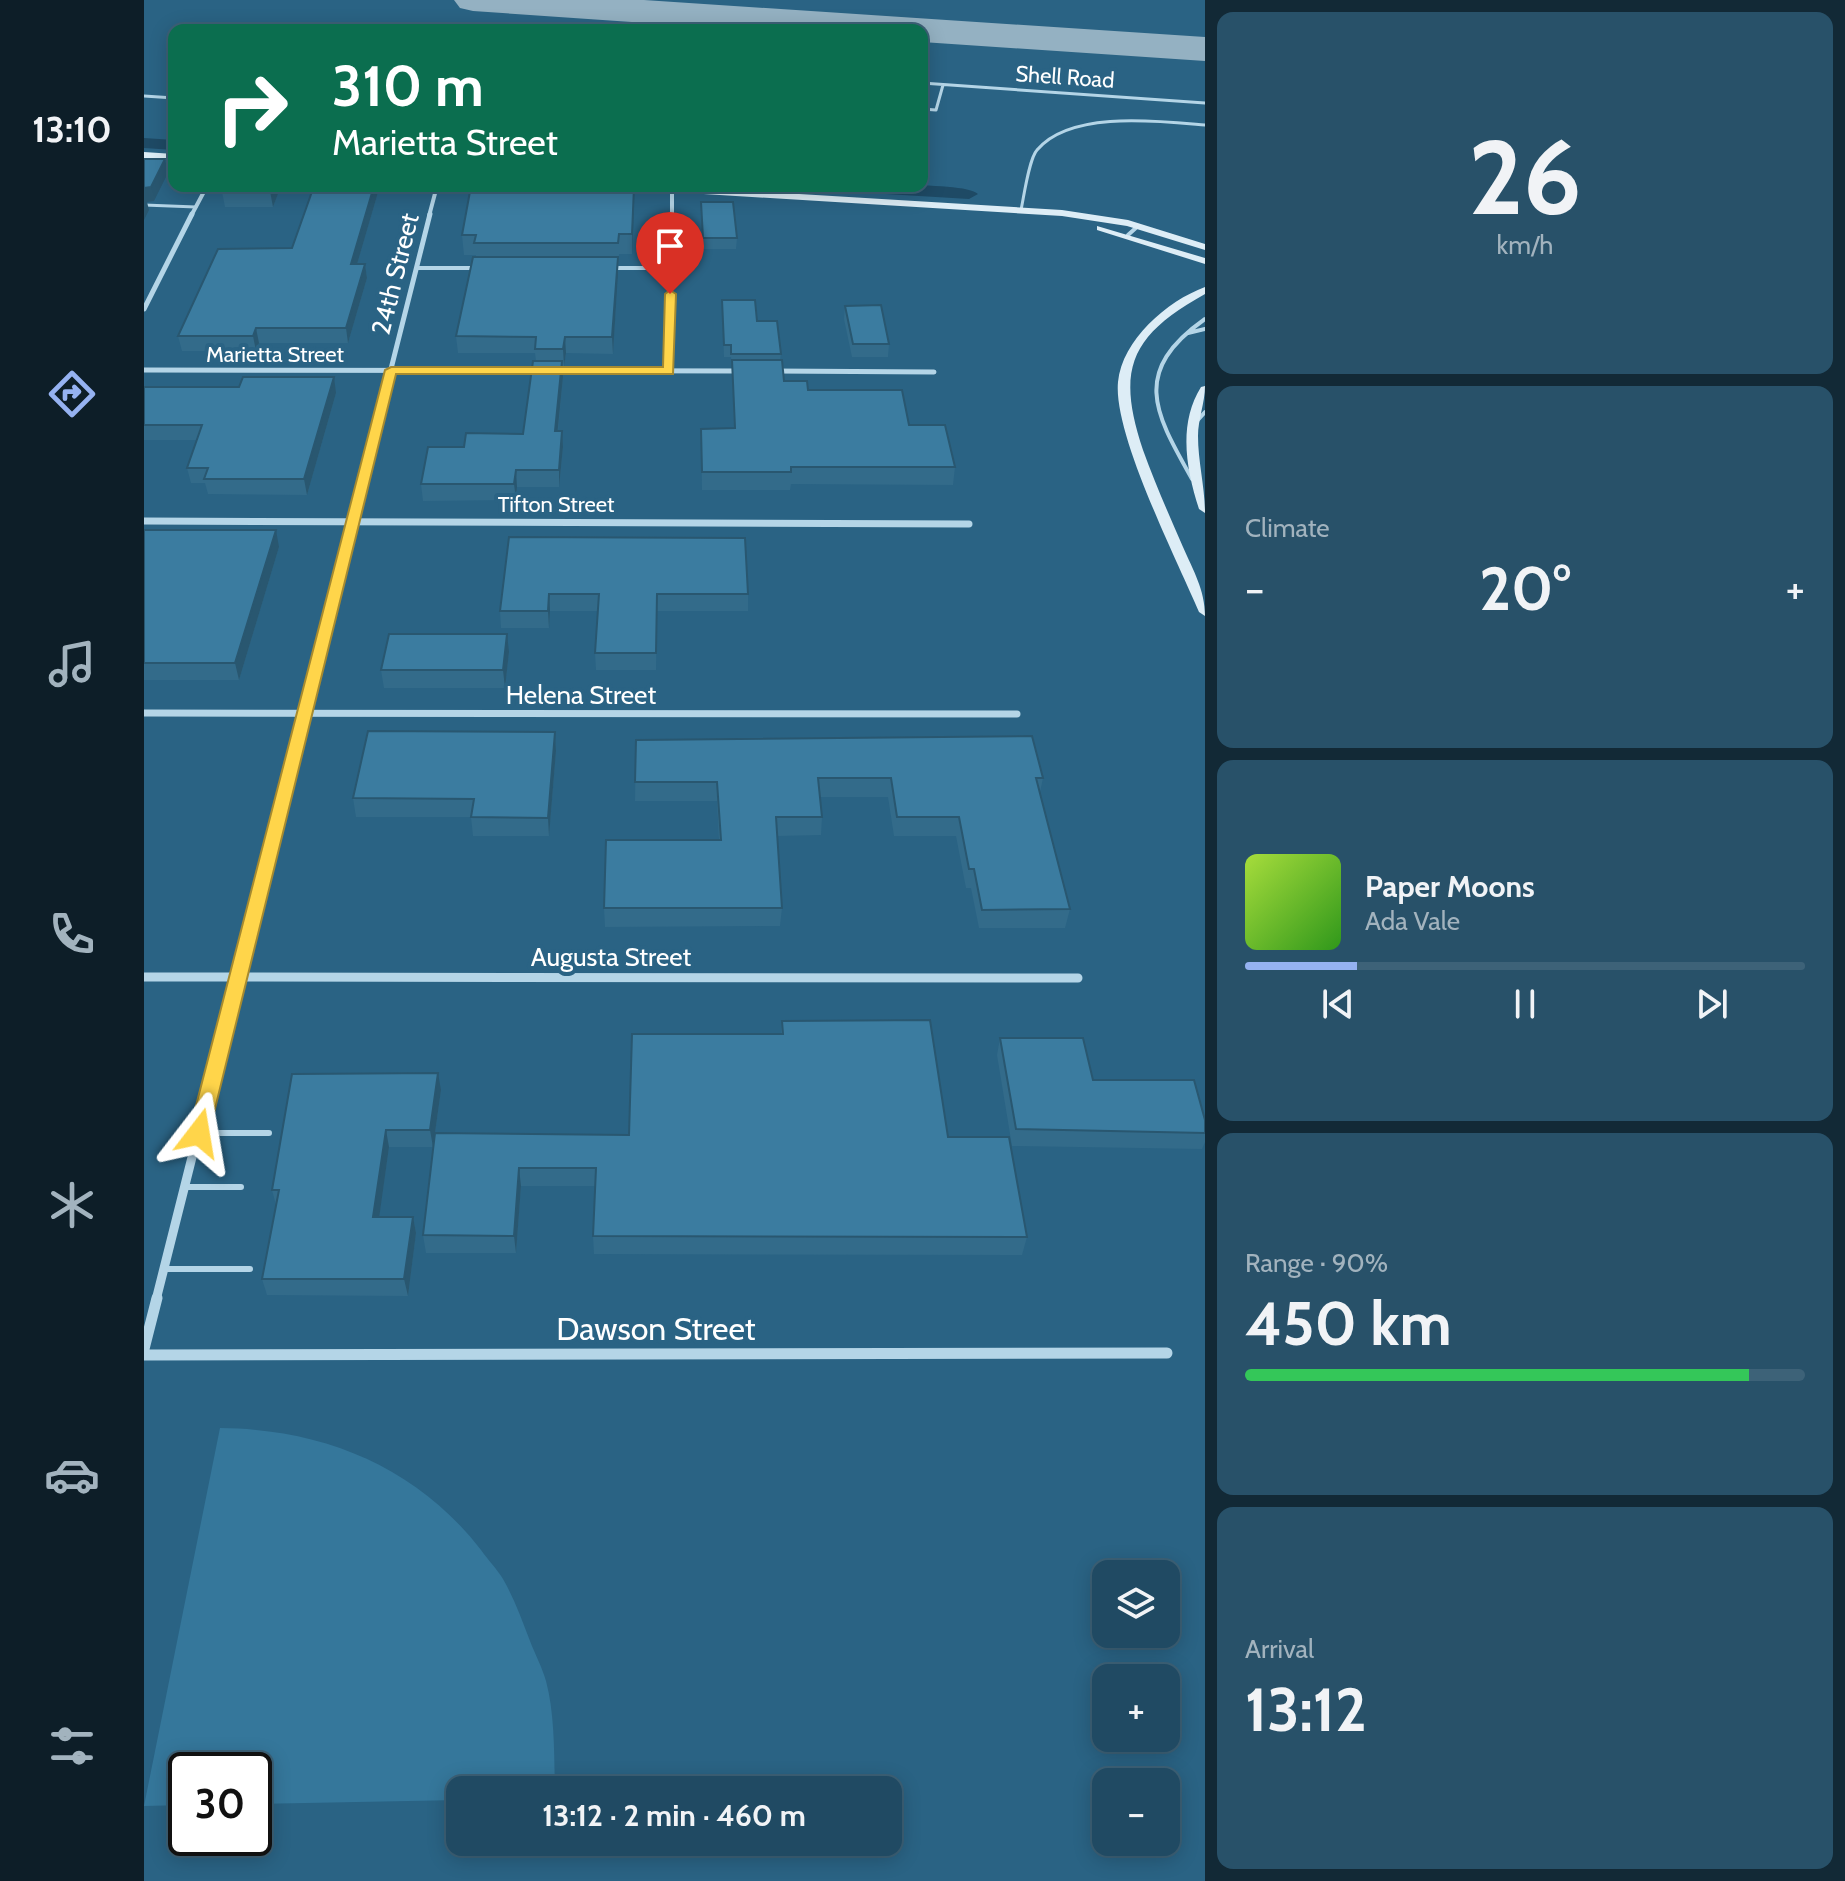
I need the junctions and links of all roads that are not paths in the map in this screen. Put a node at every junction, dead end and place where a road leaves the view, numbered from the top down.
1 (928, 84) edge
2 (943, 85) junction
3 (144, 96) edge
4 (168, 98) edge
5 (1205, 103) edge
6 (928, 109) edge
7 (1205, 125) edge
8 (144, 155) edge
9 (168, 157) edge
10 (204, 192) edge
11 (436, 192) edge
12 (672, 192) edge
13 (722, 192) edge
14 (144, 205) edge
15 (196, 207) junction
16 (1021, 210) junction
17 (1138, 226) junction
18 (1128, 235) junction
19 (1205, 247) edge
20 (1205, 261) edge
21 (417, 268) junction
22 (480, 268) edge
23 (607, 268) edge
24 (671, 268) junction
25 (1205, 290) edge
26 (144, 309) edge
27 (1205, 319) edge
28 (1205, 329) edge
29 (1184, 334) junction
30 (144, 370) edge
31 (391, 370) junction
32 (669, 371) junction
33 (747, 371) edge
34 (763, 371) edge
35 (934, 372) dead end
36 (1205, 389) edge
37 (1205, 412) edge
38 (1194, 425) junction
39 (1200, 493) junction
40 (1205, 509) edge
41 (144, 521) edge
42 (353, 521) junction
43 (969, 524) dead end
44 (1205, 612) edge
45 (144, 713) edge
46 (303, 714) junction
47 (1017, 714) dead end
48 (144, 977) edge
49 (239, 977) junction
50 (1078, 978) dead end
51 (199, 1133) junction
52 (269, 1133) dead end
53 (185, 1187) junction
54 (241, 1187) dead end
55 (164, 1269) junction
56 (250, 1269) dead end
57 (144, 1352) edge
58 (1167, 1353) dead end

1 - 2 lane, Shell Road
2 - 5 lane, Shell Road
2 - 6 lane
3 - 4 lane
7 - 16 lane
8 - 9 street
10 - 15 street
11 - 21 street, 24th Street
12 - 24 street
13 - 16 street
14 - 15 lane
15 - 26 street
16 - 17 street
16 - 18 street
17 - 18 lane
17 - 19 street
18 - 20 street
21 - 22 lane
21 - 31 street, 24th Street
23 - 24 lane
24 - 32 street
25 - 44 street
27 - 29 lane
28 - 29 lane
29 - 39 lane
30 - 31 street, Marietta Street
31 - 32 street, Marietta Street
31 - 42 street, 24th Street
32 - 33 street, Marietta Street
34 - 35 street
36 - 38 street
37 - 38 lane
38 - 39 street
39 - 40 street
41 - 42 street, Tifton Street
42 - 43 street, Tifton Street
42 - 46 street, 24th Street
45 - 46 street, Helena Street
46 - 47 street, Helena Street
46 - 49 street, 24th Street
48 - 49 street, Augusta Street
49 - 50 street, Augusta Street
49 - 51 street, 24th Street
51 - 52 lane
51 - 53 street, 24th Street
53 - 54 lane
53 - 55 street, 24th Street
55 - 56 lane
55 - 57 street, 24th Street
57 - 58 street, Dawson Street

